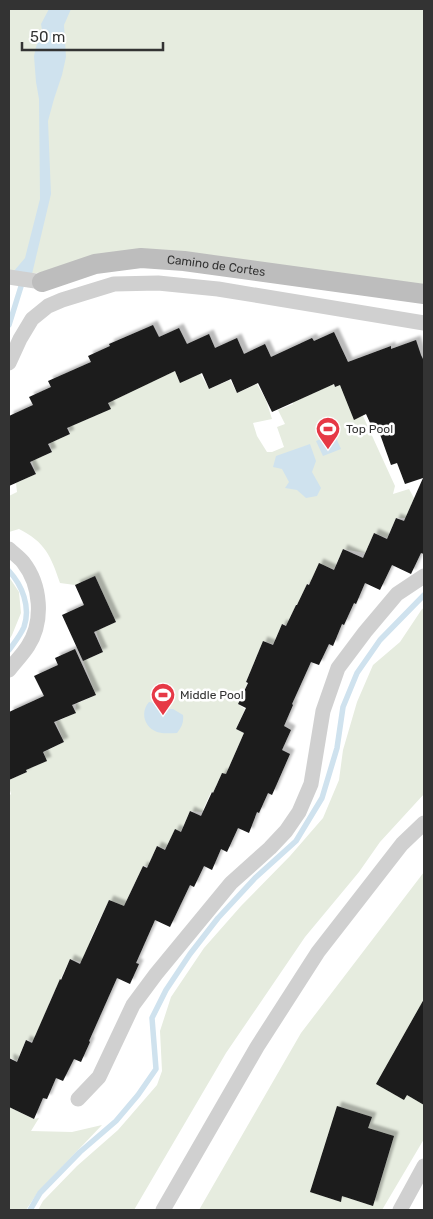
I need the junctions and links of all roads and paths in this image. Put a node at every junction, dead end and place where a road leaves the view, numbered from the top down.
1 (9, 277) edge
2 (42, 282) joint
3 (424, 294) edge
4 (424, 322) edge
5 (9, 363) edge
6 (9, 549) edge
7 (424, 576) edge
8 (9, 670) edge
9 (424, 823) edge
10 (78, 1099) dead end
11 (424, 1166) edge
12 (163, 1210) edge
13 (400, 1210) edge

1 - 2 street, Camino de Cortes
2 - 3 street, Camino de Cortes
4 - 5 street
6 - 8 street
7 - 10 street
9 - 12 street
11 - 13 street

